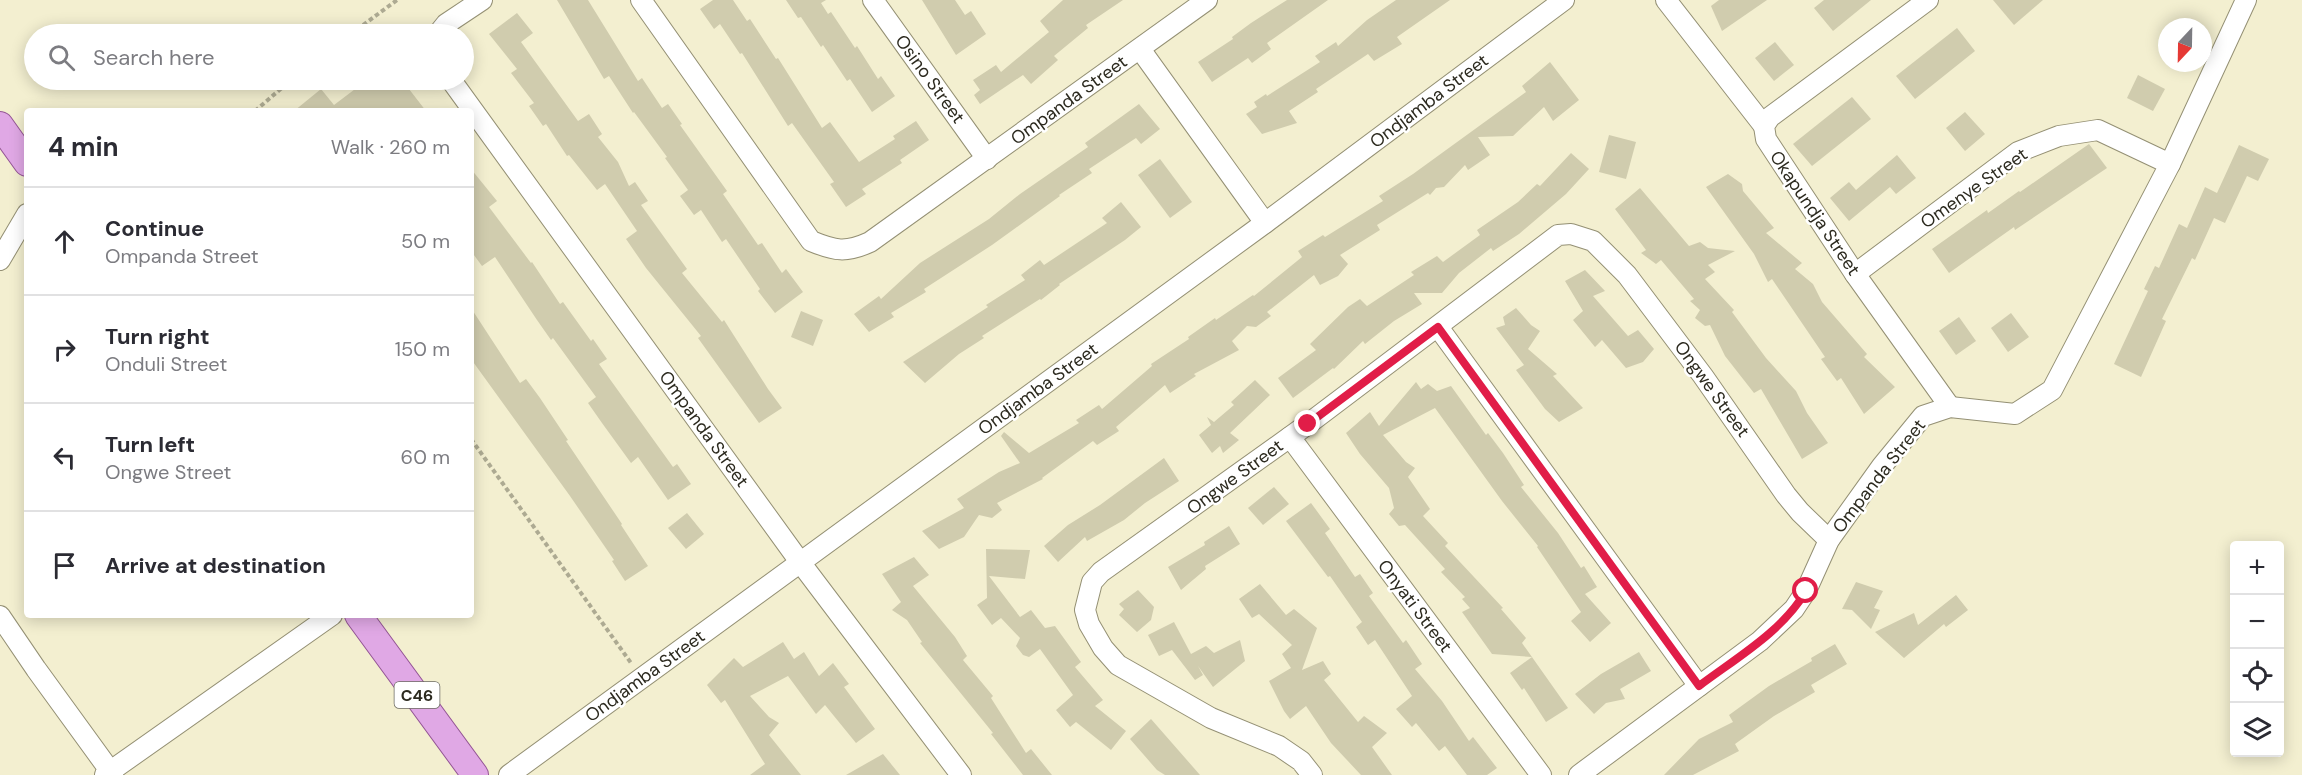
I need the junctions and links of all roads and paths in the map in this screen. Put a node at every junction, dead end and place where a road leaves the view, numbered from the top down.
1 (397, 0) edge
2 (482, 0) edge
3 (641, 0) edge
4 (873, 0) edge
5 (1207, 0) edge
6 (1564, 0) edge
7 (1666, 0) edge
8 (1928, 0) edge
9 (2243, 1) edge
10 (365, 24) edge
11 (446, 24) edge
12 (1140, 48) junction
13 (279, 90) edge
14 (458, 90) edge
15 (258, 108) edge
16 (471, 108) edge
17 (474, 112) edge
18 (0, 125) edge
19 (1764, 126) junction
20 (24, 159) edge
21 (987, 159) junction
22 (2169, 164) junction
23 (24, 219) edge
24 (1265, 223) junction
25 (0, 260) edge
26 (1855, 274) junction
27 (1438, 327) junction
28 (1950, 407) junction
29 (1290, 437) junction
30 (474, 443) edge
31 (1829, 540) junction
32 (801, 562) junction
33 (0, 616) edge
34 (328, 618) edge
35 (360, 618) edge
36 (641, 678) junction
37 (1699, 686) junction
38 (109, 774) edge
39 (475, 775) edge
40 (509, 775) edge
41 (961, 775) edge
42 (1312, 775) edge
43 (1541, 775) edge
44 (1579, 775) edge

1 - 10 path
2 - 11 street
3 - 21 street, Ompanda Street
4 - 21 street, Osino Street
5 - 12 street, Ompanda Street
6 - 24 street, Ondjamba Street
7 - 19 street, Okapundja Street
8 - 19 street
9 - 22 street, Ompanda Street
12 - 21 street, Ompanda Street
12 - 24 street
13 - 15 path
14 - 16 street, Ompanda Street
17 - 32 street, Ompanda Street
18 - 20 main road
19 - 26 street, Okapundja Street
22 - 26 street, Omenye Street
22 - 28 street, Ompanda Street
23 - 25 street
24 - 32 street, Ondjamba Street
26 - 28 street, Okapundja Street
27 - 29 street, Ongwe Street
27 - 31 street, Ongwe Street
27 - 37 street
28 - 31 street, Ompanda Street
29 - 42 street, Ongwe Street
29 - 43 street, Onyati Street
30 - 36 path
31 - 37 street, Ompanda Street
32 - 36 street, Ondjamba Street
32 - 41 street, Ompanda Street
33 - 38 street
34 - 38 street
35 - 39 main road, C46
36 - 40 street, Ondjamba Street
37 - 44 street, Ompanda Street

